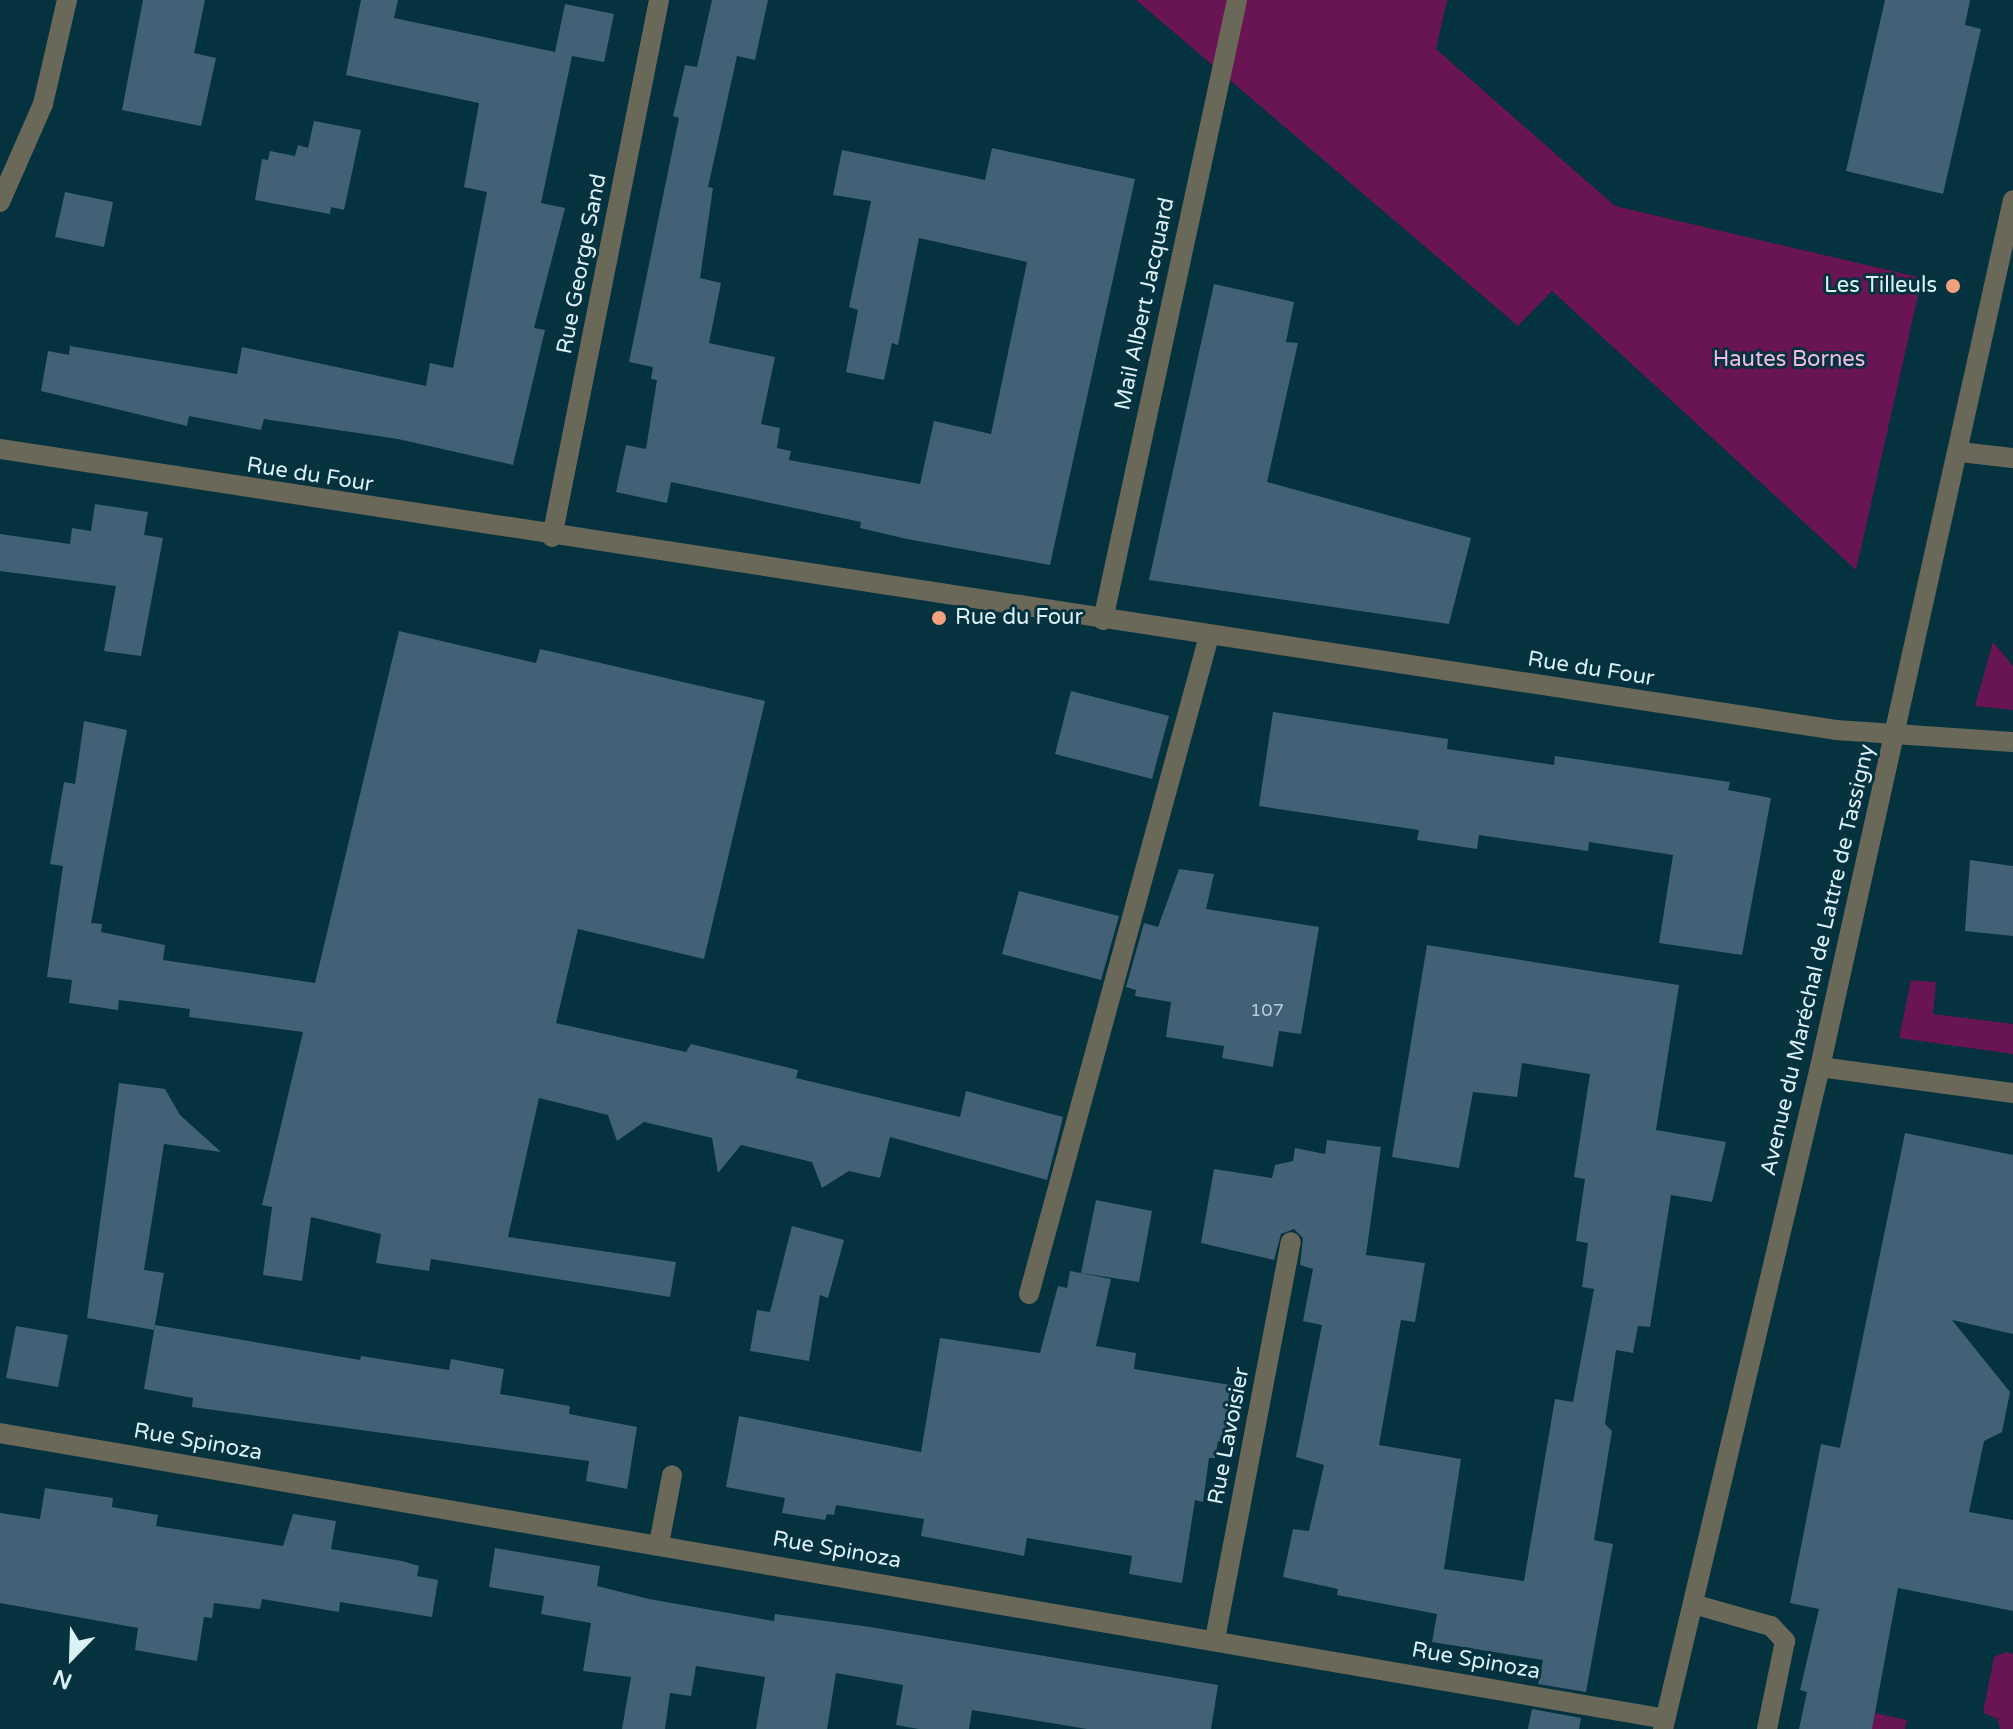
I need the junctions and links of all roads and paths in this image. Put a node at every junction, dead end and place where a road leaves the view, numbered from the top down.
1 (67, 0) edge
2 (659, 0) edge
3 (1237, 0) edge
4 (2013, 200) edge
5 (0, 202) edge
6 (0, 449) edge
7 (1960, 452) junction
8 (2013, 458) edge
9 (552, 537) junction
10 (1103, 620) junction
11 (1209, 636) junction
12 (1894, 733) junction
13 (2013, 742) edge
14 (1820, 1067) junction
15 (2013, 1093) edge
16 (1291, 1242) dead end
17 (1029, 1294) dead end
18 (0, 1433) edge
19 (672, 1475) dead end
20 (659, 1544) junction
21 (1693, 1604) junction
22 (1215, 1639) junction
23 (1664, 1724) edge
24 (1767, 1729) edge

1 - 5 street
2 - 9 street, Rue George Sand
3 - 10 street, Mail Albert Jacquard
4 - 7 street, Avenue du Maréchal de Lattre de Tassigny
6 - 9 street, Rue du Four
7 - 8 street
7 - 12 street, Avenue du Maréchal de Lattre de Tassigny
9 - 10 street, Rue du Four
10 - 11 street, Rue du Four
11 - 12 street, Rue du Four
11 - 17 street
12 - 13 street, Rue du Four
12 - 14 street, Avenue du Maréchal de Lattre de Tassigny
14 - 15 street
14 - 21 street, Avenue du Maréchal de Lattre de Tassigny
16 - 22 street, Rue Lavoisier
18 - 20 street, Rue Spinoza
19 - 20 street
20 - 22 street, Rue Spinoza
21 - 23 street, Avenue du Maréchal de Lattre de Tassigny
21 - 24 street
22 - 23 street, Rue Spinoza

